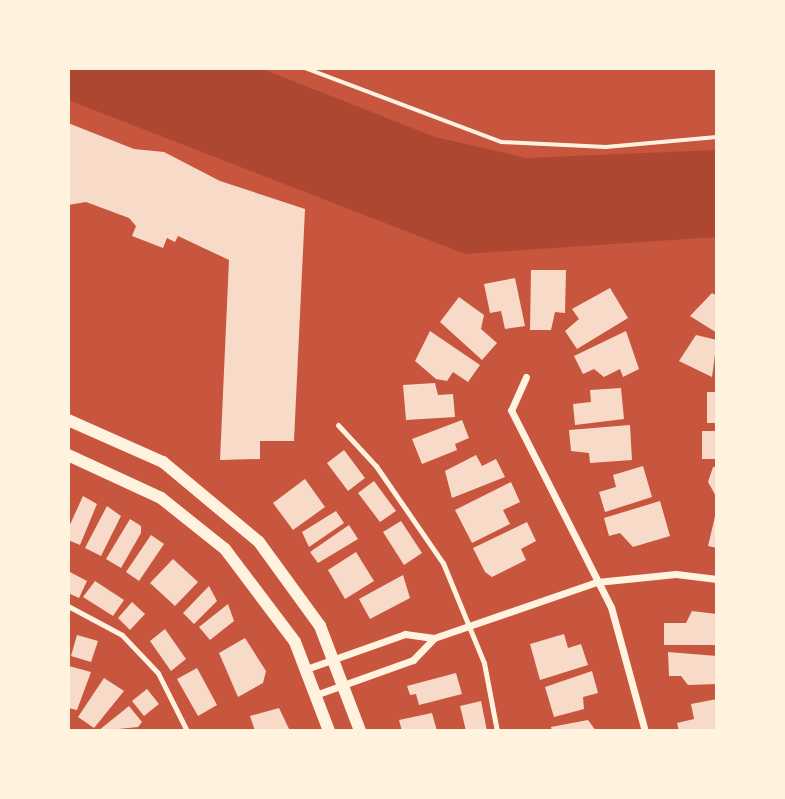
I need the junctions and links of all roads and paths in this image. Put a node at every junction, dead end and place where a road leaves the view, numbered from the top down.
1 (305, 68) edge
2 (717, 137) edge
3 (526, 377) dead end
4 (68, 420) edge
5 (338, 425) dead end
6 (68, 455) edge
7 (717, 579) edge
8 (597, 582) junction
9 (68, 606) edge
10 (470, 625) junction
11 (434, 638) junction
12 (336, 656) junction
13 (309, 668) junction
14 (347, 685) junction
15 (318, 694) junction
16 (187, 731) edge
17 (329, 731) edge
18 (360, 731) edge
19 (497, 731) edge
20 (645, 731) edge

1 - 2 path
3 - 8 street
4 - 12 street
5 - 10 lane
6 - 13 street
7 - 8 street
8 - 10 street
8 - 20 street
9 - 16 lane
10 - 11 street
10 - 19 lane
11 - 12 street
11 - 14 street
12 - 13 street
12 - 14 street
13 - 15 street
14 - 15 street
14 - 18 street
15 - 17 street

